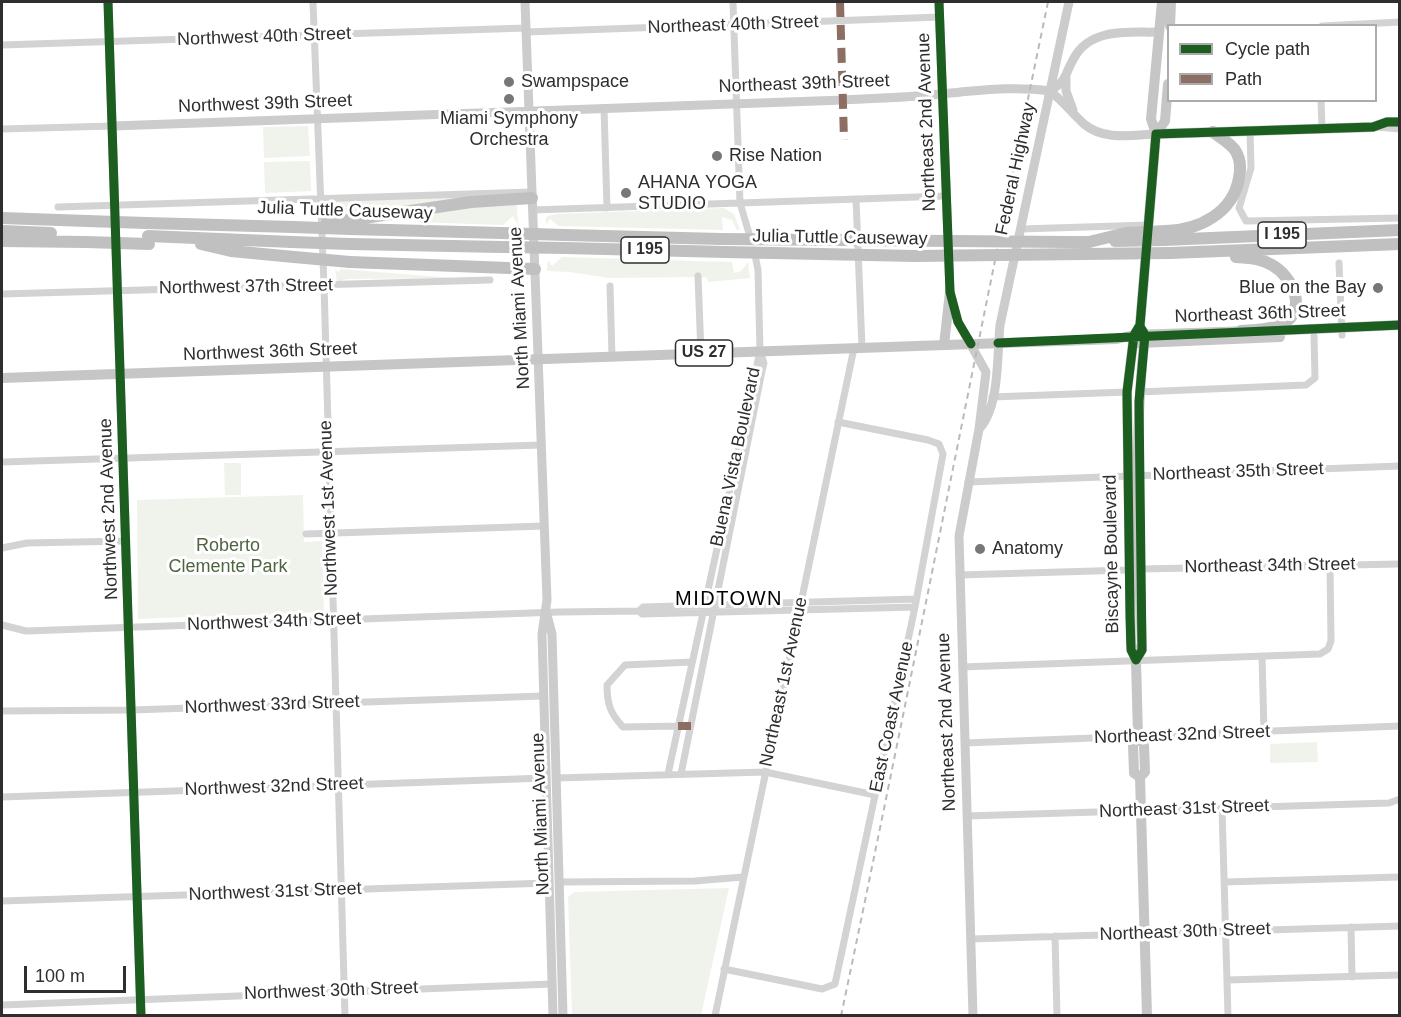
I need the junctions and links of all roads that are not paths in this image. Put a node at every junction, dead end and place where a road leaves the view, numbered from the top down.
1 (108, 2) edge
2 (313, 2) edge
3 (525, 2) edge
4 (733, 2) edge
5 (939, 2) edge
6 (1069, 2) edge
7 (1162, 2) edge
8 (1171, 2) edge
9 (1176, 2) edge
10 (940, 17) junction
11 (1400, 22) edge
12 (1172, 24) edge
13 (1172, 24) edge
14 (1361, 24) edge
15 (733, 25) junction
16 (526, 30) junction
17 (1159, 32) junction
18 (314, 35) junction
19 (110, 42) junction
20 (2, 45) edge
21 (1066, 78) junction
22 (1050, 91) junction
23 (942, 93) junction
24 (1167, 96) edge
25 (1321, 102) edge
26 (735, 103) junction
27 (604, 108) junction
28 (529, 111) junction
29 (1075, 115) junction
30 (318, 119) junction
31 (1400, 122) edge
32 (113, 126) junction
33 (1373, 127) junction
34 (1322, 128) junction
35 (2, 129) edge
36 (1400, 129) edge
37 (1250, 131) junction
38 (1214, 132) junction
39 (1156, 134) junction
40 (946, 196) junction
41 (321, 198) junction
42 (856, 199) junction
43 (532, 200) junction
44 (740, 203) junction
45 (116, 206) junction
46 (58, 207) dead end
47 (607, 208) junction
48 (4, 217) edge
49 (1400, 218) edge
50 (350, 225) junction
51 (1149, 225) junction
52 (1021, 229) junction
53 (1400, 230) edge
54 (2, 231) edge
55 (1165, 236) junction
56 (86, 238) junction
57 (148, 240) junction
58 (2, 241) edge
59 (292, 242) junction
60 (201, 244) junction
61 (1400, 244) edge
62 (1193, 252) junction
63 (1339, 263) dead end
64 (535, 269) junction
65 (698, 276) dead end
66 (490, 280) dead end
67 (324, 285) junction
68 (610, 286) dead end
69 (119, 291) junction
70 (950, 292) junction
71 (2, 294) edge
72 (1400, 325) edge
73 (1400, 330) edge
74 (1241, 331) junction
75 (1342, 331) junction
76 (1314, 336) junction
77 (1136, 337) junction
78 (998, 343) junction
79 (971, 344) junction
80 (944, 345) junction
81 (858, 348) junction
82 (760, 351) junction
83 (701, 354) junction
84 (612, 357) junction
85 (540, 360) junction
86 (325, 367) junction
87 (122, 374) junction
88 (2, 378) edge
89 (1127, 392) junction
90 (1139, 392) junction
91 (992, 397) junction
92 (838, 422) junction
93 (980, 429) junction
94 (542, 445) junction
95 (328, 451) junction
96 (124, 457) junction
97 (2, 462) edge
98 (1400, 466) edge
99 (1127, 476) junction
100 (1139, 476) junction
101 (968, 482) junction
102 (544, 526) junction
103 (331, 533) junction
104 (306, 534) dead end
105 (127, 541) junction
106 (2, 548) edge
107 (1400, 564) edge
108 (1330, 566) junction
109 (1140, 569) junction
110 (1128, 570) junction
111 (959, 575) junction
112 (915, 603) junction
113 (714, 604) junction
114 (800, 606) junction
115 (703, 609) junction
116 (547, 613) junction
117 (712, 613) junction
118 (332, 620) junction
119 (2, 626) edge
120 (129, 627) junction
121 (1262, 656) junction
122 (1136, 660) junction
123 (692, 662) junction
124 (962, 667) junction
125 (543, 669) junction
126 (543, 696) junction
127 (334, 702) junction
128 (132, 710) junction
129 (2, 711) edge
130 (678, 726) junction
131 (1400, 726) edge
132 (1264, 731) junction
133 (1138, 736) junction
134 (965, 744) junction
135 (765, 772) junction
136 (668, 774) junction
137 (681, 774) junction
138 (546, 778) junction
139 (556, 778) junction
140 (337, 785) junction
141 (134, 792) junction
142 (547, 795) junction
143 (875, 795) junction
144 (2, 797) edge
145 (1399, 799) edge
146 (1222, 808) junction
147 (1141, 810) junction
148 (967, 816) junction
149 (743, 877) junction
150 (1400, 877) edge
151 (560, 882) junction
152 (1224, 882) junction
153 (549, 883) junction
154 (341, 889) junction
155 (138, 898) junction
156 (2, 901) edge
157 (1400, 926) edge
158 (1351, 927) junction
159 (1226, 931) junction
160 (1144, 934) junction
161 (1055, 936) junction
162 (971, 939) junction
163 (562, 958) junction
164 (724, 969) junction
165 (1400, 975) edge
166 (1352, 976) junction
167 (1227, 981) junction
168 (552, 984) junction
169 (344, 990) junction
170 (141, 999) junction
171 (2, 1005) edge
172 (141, 1016) edge
173 (345, 1016) edge
174 (553, 1016) edge
175 (563, 1016) edge
176 (715, 1016) edge
177 (973, 1016) edge
178 (1057, 1016) edge
179 (1147, 1016) edge
180 (1228, 1016) edge

1 - 19 main road, Northwest 2nd Avenue
2 - 18 street, Northwest 1st Avenue
3 - 16 main road, North Miami Avenue
4 - 15 street
5 - 10 main road, Northeast 2nd Avenue
6 - 22 main road, Federal Highway
7 - 17 main road, Biscayne Boulevard
8 - 12 main road
9 - 13 main road
10 - 15 street, Northeast 40th Street
10 - 23 main road, Northeast 2nd Avenue
11 - 14 street
15 - 16 street, Northeast 40th Street
15 - 26 street
16 - 18 street, Northwest 40th Street
16 - 28 main road, North Miami Avenue
17 - 21 main road
17 - 39 main road, Biscayne Boulevard
18 - 19 street, Northwest 40th Street
18 - 30 street, Northwest 1st Avenue
19 - 20 street, Northwest 40th Street
19 - 32 main road, Northwest 2nd Avenue
21 - 22 main road
21 - 29 main road
22 - 23 main road, Northeast 39th Street
22 - 29 main road
22 - 52 main road, Federal Highway
23 - 26 main road, Northeast 39th Street
23 - 40 main road, Northeast 2nd Avenue
24 - 39 main road, Biscayne Boulevard
25 - 34 street
26 - 27 main road, Northeast 39th Street
26 - 44 street
27 - 28 main road, Northeast 39th Street
27 - 47 street
28 - 30 main road, Northwest 39th Street
28 - 43 main road, North Miami Avenue
29 - 39 main road
30 - 32 main road, Northwest 39th Street
30 - 41 street, Northwest 1st Avenue
31 - 33 main road
32 - 35 street, Northwest 39th Street
32 - 45 main road, Northwest 2nd Avenue
33 - 34 main road
33 - 36 street
34 - 37 main road
37 - 38 main road
37 - 49 street
38 - 39 main road
38 - 55 highway
39 - 51 main road, Biscayne Boulevard
40 - 42 street
40 - 70 main road, Northeast 2nd Avenue
41 - 43 street
41 - 45 street
41 - 67 street, Northwest 1st Avenue
42 - 44 street
42 - 81 street, Northeast 1st Avenue
43 - 47 street
43 - 50 highway
43 - 64 main road, North Miami Avenue
44 - 47 street
44 - 82 street
45 - 46 street
45 - 69 main road, Northwest 2nd Avenue
48 - 50 highway, Julia Tuttle Causeway / I 195, bridge
50 - 55 highway, Julia Tuttle Causeway / I 195, bridge
51 - 52 street
51 - 77 main road, Biscayne Boulevard
52 - 78 main road, Federal Highway
53 - 55 highway, Julia Tuttle Causeway / I 195
54 - 56 highway
56 - 57 highway, bridge
56 - 58 highway
57 - 59 highway
57 - 60 highway
59 - 60 highway
59 - 62 highway, Julia Tuttle Causeway / I 195, bridge
60 - 64 highway, bridge
61 - 62 highway, Julia Tuttle Causeway / I 195
62 - 74 highway
63 - 75 street
64 - 85 main road, North Miami Avenue
65 - 83 street
66 - 67 street, Northwest 37th Street
67 - 69 street, Northwest 37th Street
67 - 86 street, Northwest 1st Avenue
68 - 84 street
69 - 71 street, Northwest 37th Street
69 - 87 main road, Northwest 2nd Avenue
70 - 79 main road, Northeast 2nd Avenue
70 - 80 main road
72 - 75 main road, Northeast 36th Street
73 - 75 main road, Northeast 36th Street
74 - 75 main road, Northeast 36th Street
74 - 77 main road, Northeast 36th Street
75 - 76 main road, Northeast 36th Street
76 - 77 main road, Northeast 36th Street
76 - 90 street
77 - 78 main road, Northeast 36th Street / US 27
77 - 89 main road, Biscayne Boulevard
77 - 90 main road, Biscayne Boulevard
78 - 79 main road, Northeast 36th Street / US 27
78 - 91 main road, Northeast 2nd Avenue
79 - 80 main road, Northeast 36th Street / US 27
79 - 93 main road, Northeast 2nd Avenue
80 - 81 main road, Northeast 36th Street / US 27
81 - 82 main road, Northeast 36th Street / US 27
81 - 92 street, Northeast 1st Avenue
82 - 83 main road, Northeast 36th Street / US 27
82 - 113 street, Buena Vista Boulevard
82 - 115 street, Buena Vista Boulevard
83 - 84 main road, Northeast 36th Street / US 27
84 - 85 main road, Northeast 36th Street / US 27
85 - 86 main road, Northwest 36th Street / US 27
85 - 94 main road, North Miami Avenue
86 - 87 main road, Northwest 36th Street / US 27
86 - 95 street, Northwest 1st Avenue
87 - 88 main road, Northwest 36th Street / US 27
87 - 96 main road, Northwest 2nd Avenue
89 - 91 street
89 - 99 main road, Biscayne Boulevard
90 - 100 main road, Biscayne Boulevard
91 - 93 main road, Northeast 2nd Avenue
92 - 112 street, East Coast Avenue
92 - 114 street, Northeast 1st Avenue
93 - 101 main road, Northeast 2nd Avenue
94 - 95 street
94 - 102 main road, North Miami Avenue
95 - 96 street
95 - 103 street, Northwest 1st Avenue
96 - 97 street
96 - 105 main road, Northwest 2nd Avenue
98 - 100 street, Northeast 35th Street
99 - 100 street, Northeast 35th Street
99 - 101 street, Northeast 35th Street
99 - 110 main road, Biscayne Boulevard
100 - 109 main road, Biscayne Boulevard
101 - 111 main road, Northeast 2nd Avenue
102 - 103 street
102 - 116 main road, North Miami Avenue
103 - 104 street
103 - 118 street, Northwest 1st Avenue
105 - 106 street
105 - 120 main road, Northwest 2nd Avenue
107 - 108 street, Northeast 34th Street
108 - 109 street, Northeast 34th Street
108 - 121 street
109 - 122 main road, Biscayne Boulevard
110 - 111 street
110 - 122 main road, Biscayne Boulevard
111 - 124 main road, Northeast 2nd Avenue
112 - 114 street
112 - 143 street, East Coast Avenue
113 - 114 street
113 - 115 street
113 - 117 street, Buena Vista Boulevard
114 - 117 street
114 - 135 street, Northeast 1st Avenue
115 - 116 street
115 - 117 street
115 - 123 street, Buena Vista Boulevard
116 - 118 street, Northwest 34th Street
116 - 125 main road, North Miami Avenue
116 - 139 main road, North Miami Avenue
117 - 137 street, Buena Vista Boulevard
118 - 120 street, Northwest 34th Street
118 - 127 street, Northwest 1st Avenue
119 - 120 street, Northwest 34th Street
120 - 128 main road, Northwest 2nd Avenue
121 - 122 street
121 - 132 street
122 - 124 street
122 - 133 main road, Biscayne Boulevard
123 - 130 street, Buena Vista Boulevard
123 - 130 street
124 - 134 main road, Northeast 2nd Avenue
125 - 126 main road, North Miami Avenue
125 - 139 main road
126 - 127 street, Northwest 33rd Street
126 - 138 main road, North Miami Avenue
127 - 128 street, Northwest 33rd Street
127 - 140 street, Northwest 1st Avenue
128 - 129 street, Northwest 33rd Street
128 - 141 main road, Northwest 2nd Avenue
130 - 136 street, Buena Vista Boulevard
131 - 132 street, Northeast 32nd Street
132 - 133 street, Northeast 32nd Street
133 - 134 street, Northeast 32nd Street
133 - 147 main road, Biscayne Boulevard
134 - 148 main road, Northeast 2nd Avenue
135 - 137 street
135 - 143 street
135 - 149 street, Northeast 1st Avenue
136 - 137 street
136 - 139 street
138 - 140 street, Northwest 32nd Street
138 - 142 main road, North Miami Avenue
139 - 151 main road, North Miami Avenue
140 - 141 street, Northwest 32nd Street
140 - 154 street, Northwest 1st Avenue
141 - 144 street, Northwest 32nd Street
141 - 155 main road, Northwest 2nd Avenue
142 - 151 main road
142 - 153 main road, North Miami Avenue
143 - 164 street, East Coast Avenue
145 - 146 street, Northeast 31st Street
146 - 147 street, Northeast 31st Street
146 - 152 street
147 - 148 street, Northeast 31st Street
147 - 160 main road, Biscayne Boulevard
148 - 162 main road, Northeast 2nd Avenue
149 - 151 street
149 - 164 street, Northeast 1st Avenue
150 - 152 street
151 - 163 main road, North Miami Avenue
152 - 159 street
153 - 154 street, Northwest 31st Street
153 - 163 main road
153 - 168 main road, North Miami Avenue
154 - 155 street, Northwest 31st Street
154 - 169 street, Northwest 1st Avenue
155 - 156 street, Northwest 31st Street
155 - 170 main road, Northwest 2nd Avenue
157 - 158 street, Northeast 30th Street
158 - 159 street, Northeast 30th Street
158 - 166 street
159 - 160 street, Northeast 30th Street
159 - 167 street
160 - 161 street, Northeast 30th Street
160 - 179 main road, Biscayne Boulevard
161 - 162 street, Northeast 30th Street
161 - 178 street
162 - 177 main road, Northeast 2nd Avenue
163 - 175 main road, North Miami Avenue
164 - 176 street, Northeast 1st Avenue
165 - 166 street
166 - 167 street
167 - 180 street
168 - 169 street, Northwest 30th Street
168 - 174 main road, North Miami Avenue
169 - 170 street, Northwest 30th Street
169 - 173 street, Northwest 1st Avenue
170 - 171 street, Northwest 30th Street
170 - 172 main road, Northwest 2nd Avenue

